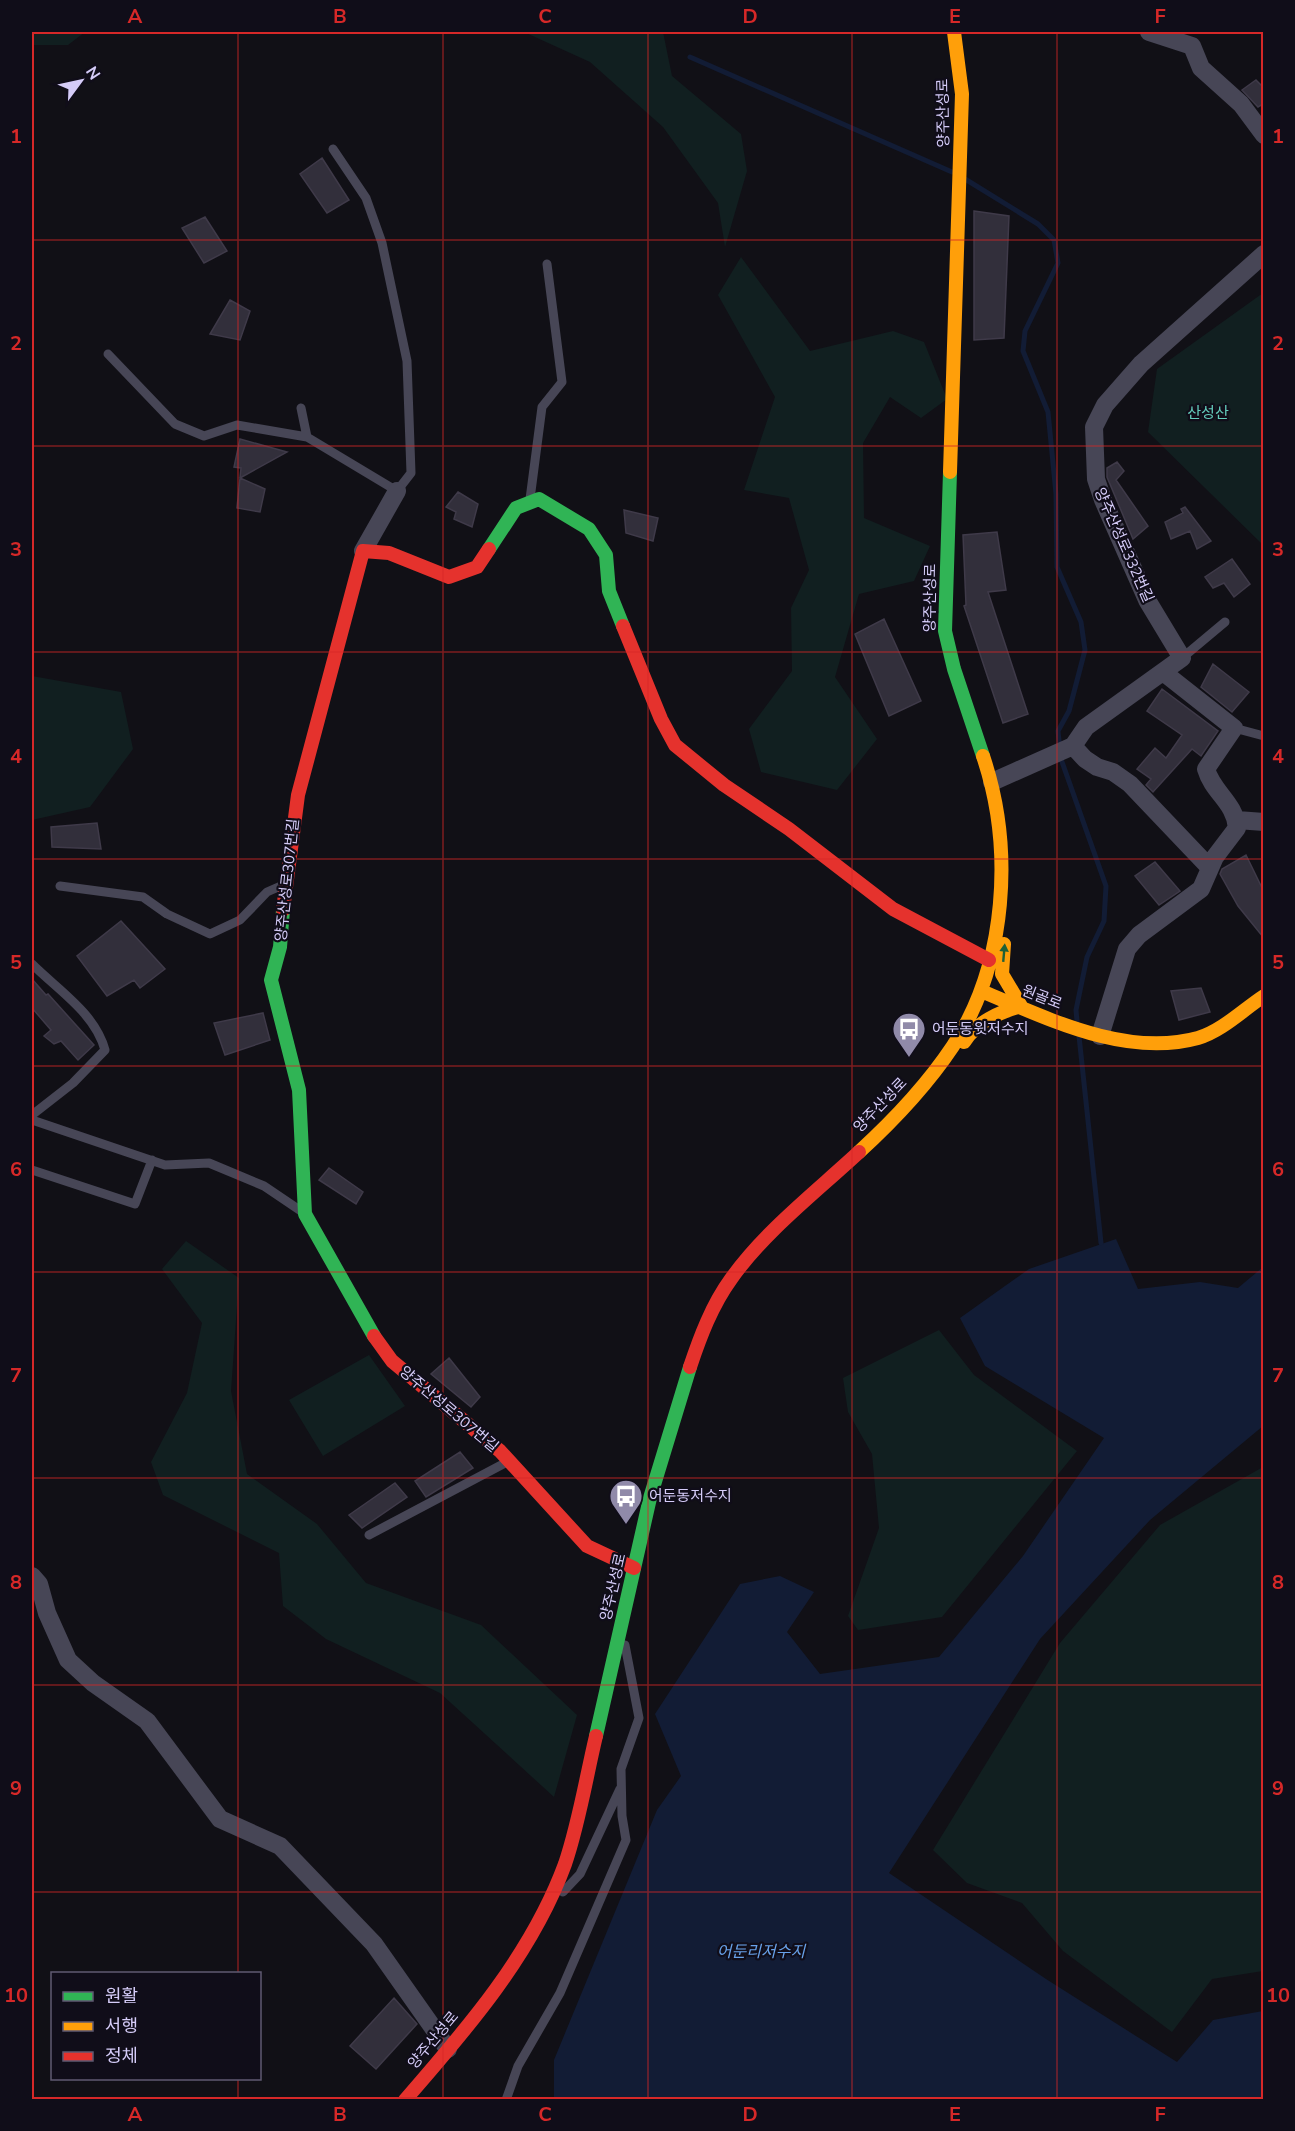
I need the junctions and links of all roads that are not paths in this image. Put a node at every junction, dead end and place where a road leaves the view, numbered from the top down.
1 (954, 32) edge
2 (1149, 32) edge
3 (1263, 135) edge
4 (333, 149) dead end
5 (1263, 254) edge
6 (547, 264) dead end
7 (108, 354) dead end
8 (301, 408) dead end
9 (307, 437) junction
10 (397, 491) junction
11 (530, 501) junction
12 (363, 551) junction
13 (1225, 622) dead end
14 (1182, 658) junction
15 (1163, 672) junction
16 (1233, 728) junction
17 (1263, 736) edge
18 (1070, 746) junction
19 (992, 782) junction
20 (1237, 820) junction
21 (1263, 822) edge
22 (1210, 868) junction
23 (285, 884) junction
24 (60, 886) dead end
25 (1000, 890) junction
26 (989, 960) junction
27 (32, 964) edge
28 (981, 991) junction
29 (1263, 996) edge
30 (1021, 1006) junction
31 (1095, 1035) junction
32 (926, 1081) junction
33 (32, 1115) edge
34 (32, 1120) edge
35 (152, 1160) junction
36 (32, 1170) edge
37 (305, 1214) junction
38 (509, 1461) junction
39 (369, 1535) dead end
40 (634, 1568) junction
41 (32, 1576) edge
42 (621, 1625) junction
43 (621, 1787) junction
44 (544, 1911) junction
45 (448, 2049) junction
46 (405, 2100) edge
47 (506, 2100) edge

1 - 19 street, 양주산성로
2 - 3 street
4 - 10 lane
5 - 14 street, 양주산성로332번길
6 - 11 lane
7 - 9 lane
8 - 9 lane
9 - 10 lane
10 - 12 street, 양주산성로307번길
11 - 12 street
11 - 26 street
12 - 23 street, 양주산성로307번길
13 - 14 lane
14 - 15 street
15 - 16 street
15 - 18 street
16 - 17 lane
16 - 20 street
18 - 19 street
18 - 22 street
19 - 25 street, 양주산성로
20 - 21 street
20 - 22 street
22 - 31 street
23 - 24 lane
23 - 37 street, 양주산성로307번길
25 - 26 street, 양주산성로
30 -> 25 street
26 - 28 street, 양주산성로
27 - 33 lane
28 - 30 street, 원골로
28 - 32 street, 양주산성로
29 - 31 street, 원골로
30 - 31 street, 원골로
30 - 32 street
32 - 40 street, 양주산성로
34 - 35 lane, 양주산성로307번길
35 - 36 lane
35 - 37 lane, 양주산성로307번길
37 - 38 street, 양주산성로307번길
38 - 39 lane
38 - 40 street, 양주산성로307번길
40 - 42 street, 양주산성로
41 - 45 street
42 - 43 lane
42 - 44 street, 양주산성로
43 - 44 lane
43 - 47 lane
44 - 45 street, 양주산성로
45 - 46 street, 양주산성로

